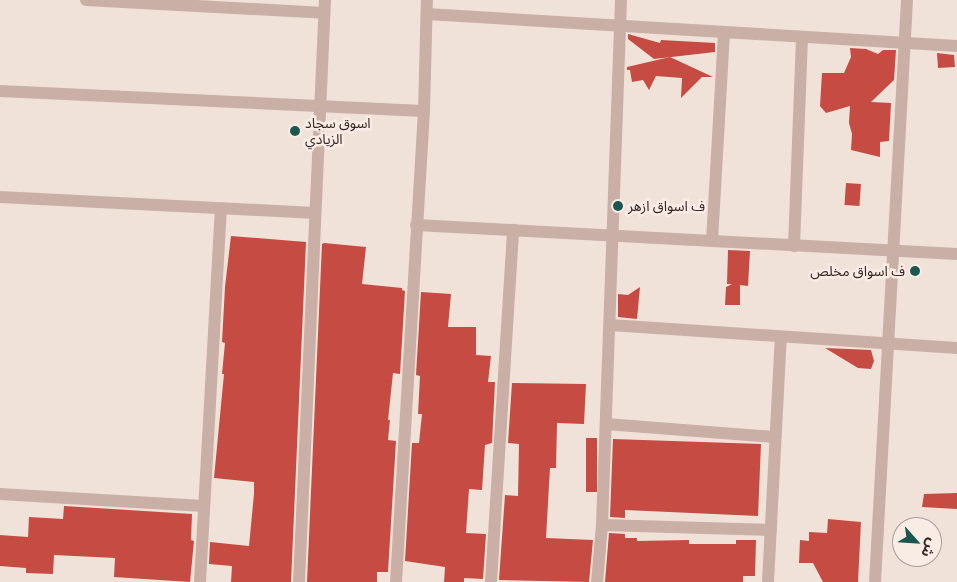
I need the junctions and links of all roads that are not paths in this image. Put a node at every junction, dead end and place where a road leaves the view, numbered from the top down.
1 (86, 0) edge
2 (427, 0) edge
3 (621, 0) edge
4 (907, 0) edge
5 (324, 6) edge
6 (427, 14) junction
7 (621, 26) junction
8 (724, 32) junction
9 (802, 37) junction
10 (905, 43) junction
11 (957, 46) edge
12 (0, 91) edge
13 (320, 106) junction
14 (424, 111) junction
15 (0, 197) edge
16 (222, 210) junction
17 (315, 213) junction
18 (416, 224) junction
19 (513, 230) junction
20 (611, 235) junction
21 (712, 241) junction
22 (794, 246) junction
23 (894, 251) junction
24 (957, 254) edge
25 (610, 325) junction
26 (781, 337) junction
27 (888, 344) junction
28 (957, 348) edge
29 (606, 424) junction
30 (776, 437) junction
31 (0, 494) edge
32 (204, 506) junction
33 (602, 524) junction
34 (771, 530) junction
35 (200, 582) edge
36 (299, 582) edge
37 (396, 582) edge
38 (490, 582) edge
39 (597, 582) edge
40 (768, 582) edge
41 (875, 582) edge

1 - 5 street
2 - 6 street
3 - 7 street
4 - 10 street
5 - 13 street
6 - 7 street
6 - 14 street
7 - 8 street
7 - 20 street
8 - 9 street
8 - 21 street
9 - 10 street
9 - 22 street
10 - 11 street
10 - 23 street
12 - 13 street
13 - 14 street
13 - 17 street
14 - 18 street
15 - 16 street
16 - 17 street
16 - 32 street
17 - 36 street
18 - 19 street
18 - 37 street
19 - 20 street
19 - 38 street
20 - 21 street
20 - 25 street
21 - 22 street
22 - 23 street
23 - 24 street
23 - 27 street
25 - 26 street
25 - 29 street
26 - 27 street
26 - 30 street
27 - 28 street
27 - 41 street
29 - 30 street
29 - 33 street
30 - 34 street
31 - 32 street
32 - 35 street
33 - 34 street
33 - 39 street
34 - 40 street

